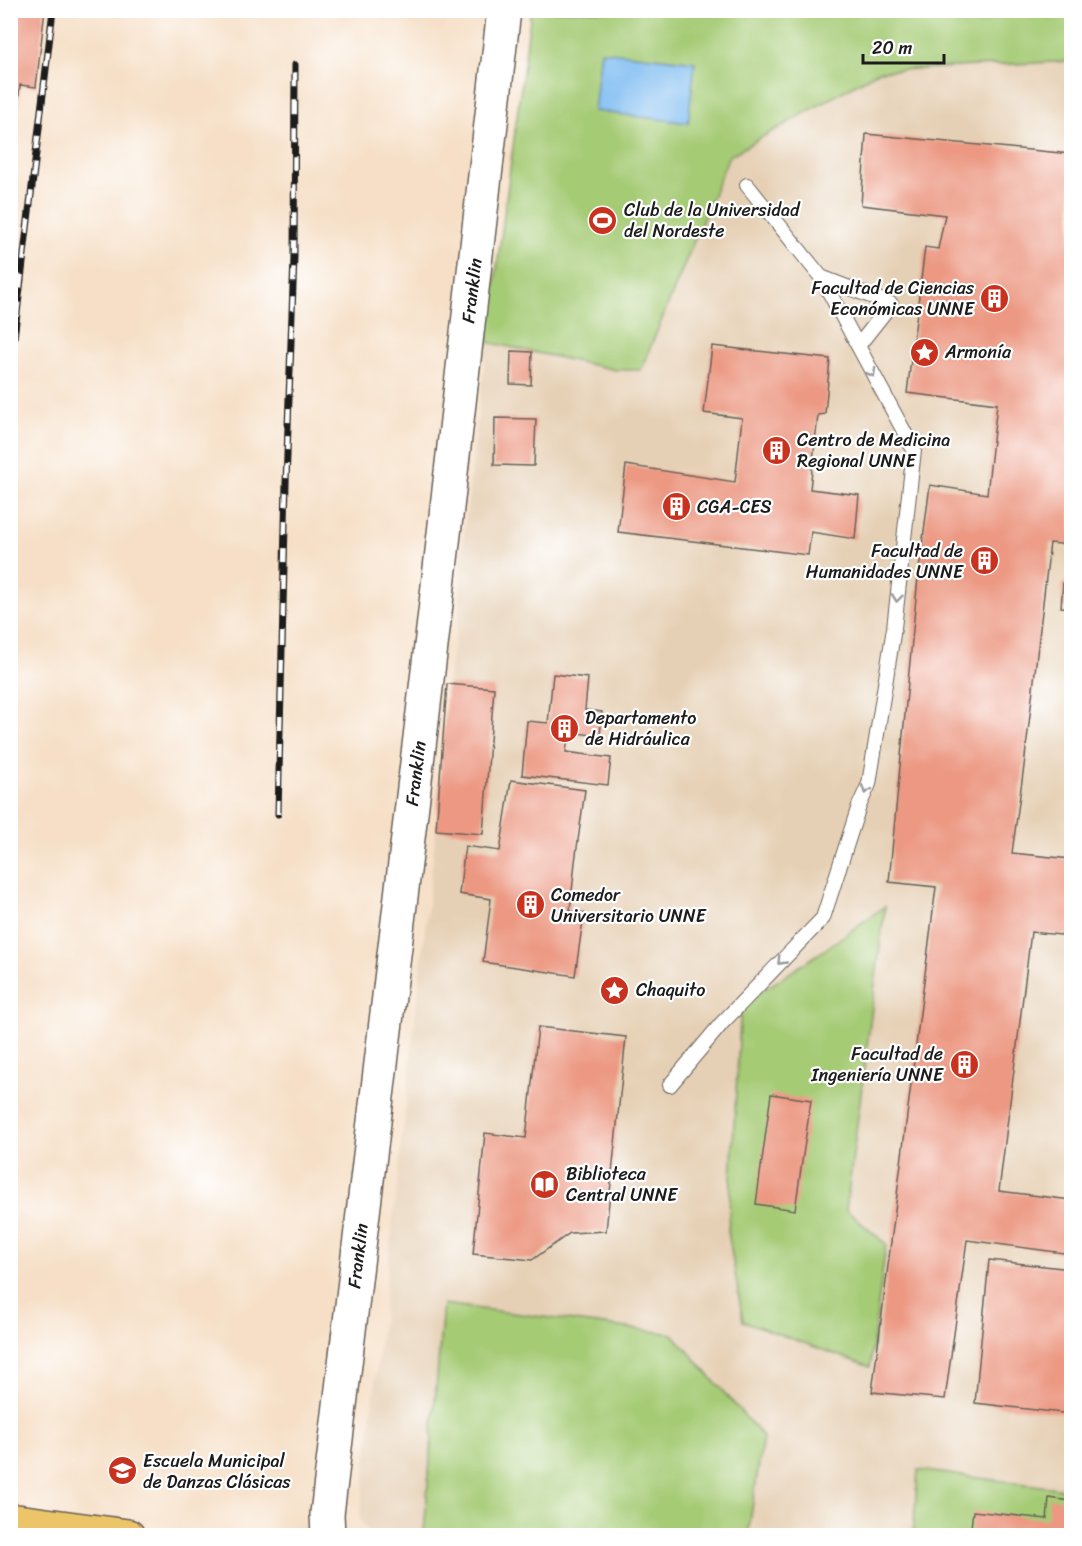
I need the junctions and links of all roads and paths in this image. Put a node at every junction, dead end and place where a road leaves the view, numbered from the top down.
1 (504, 10) edge
2 (747, 185) dead end
3 (820, 278) junction
4 (858, 346) junction
5 (670, 1085) dead end
6 (10, 1520) edge
7 (128, 1536) edge
8 (328, 1536) edge

1 - 8 street, Franklin
2 - 3 lane
3 - 4 lane
3 - 4 lane
4 -> 5 lane
6 - 7 main road

